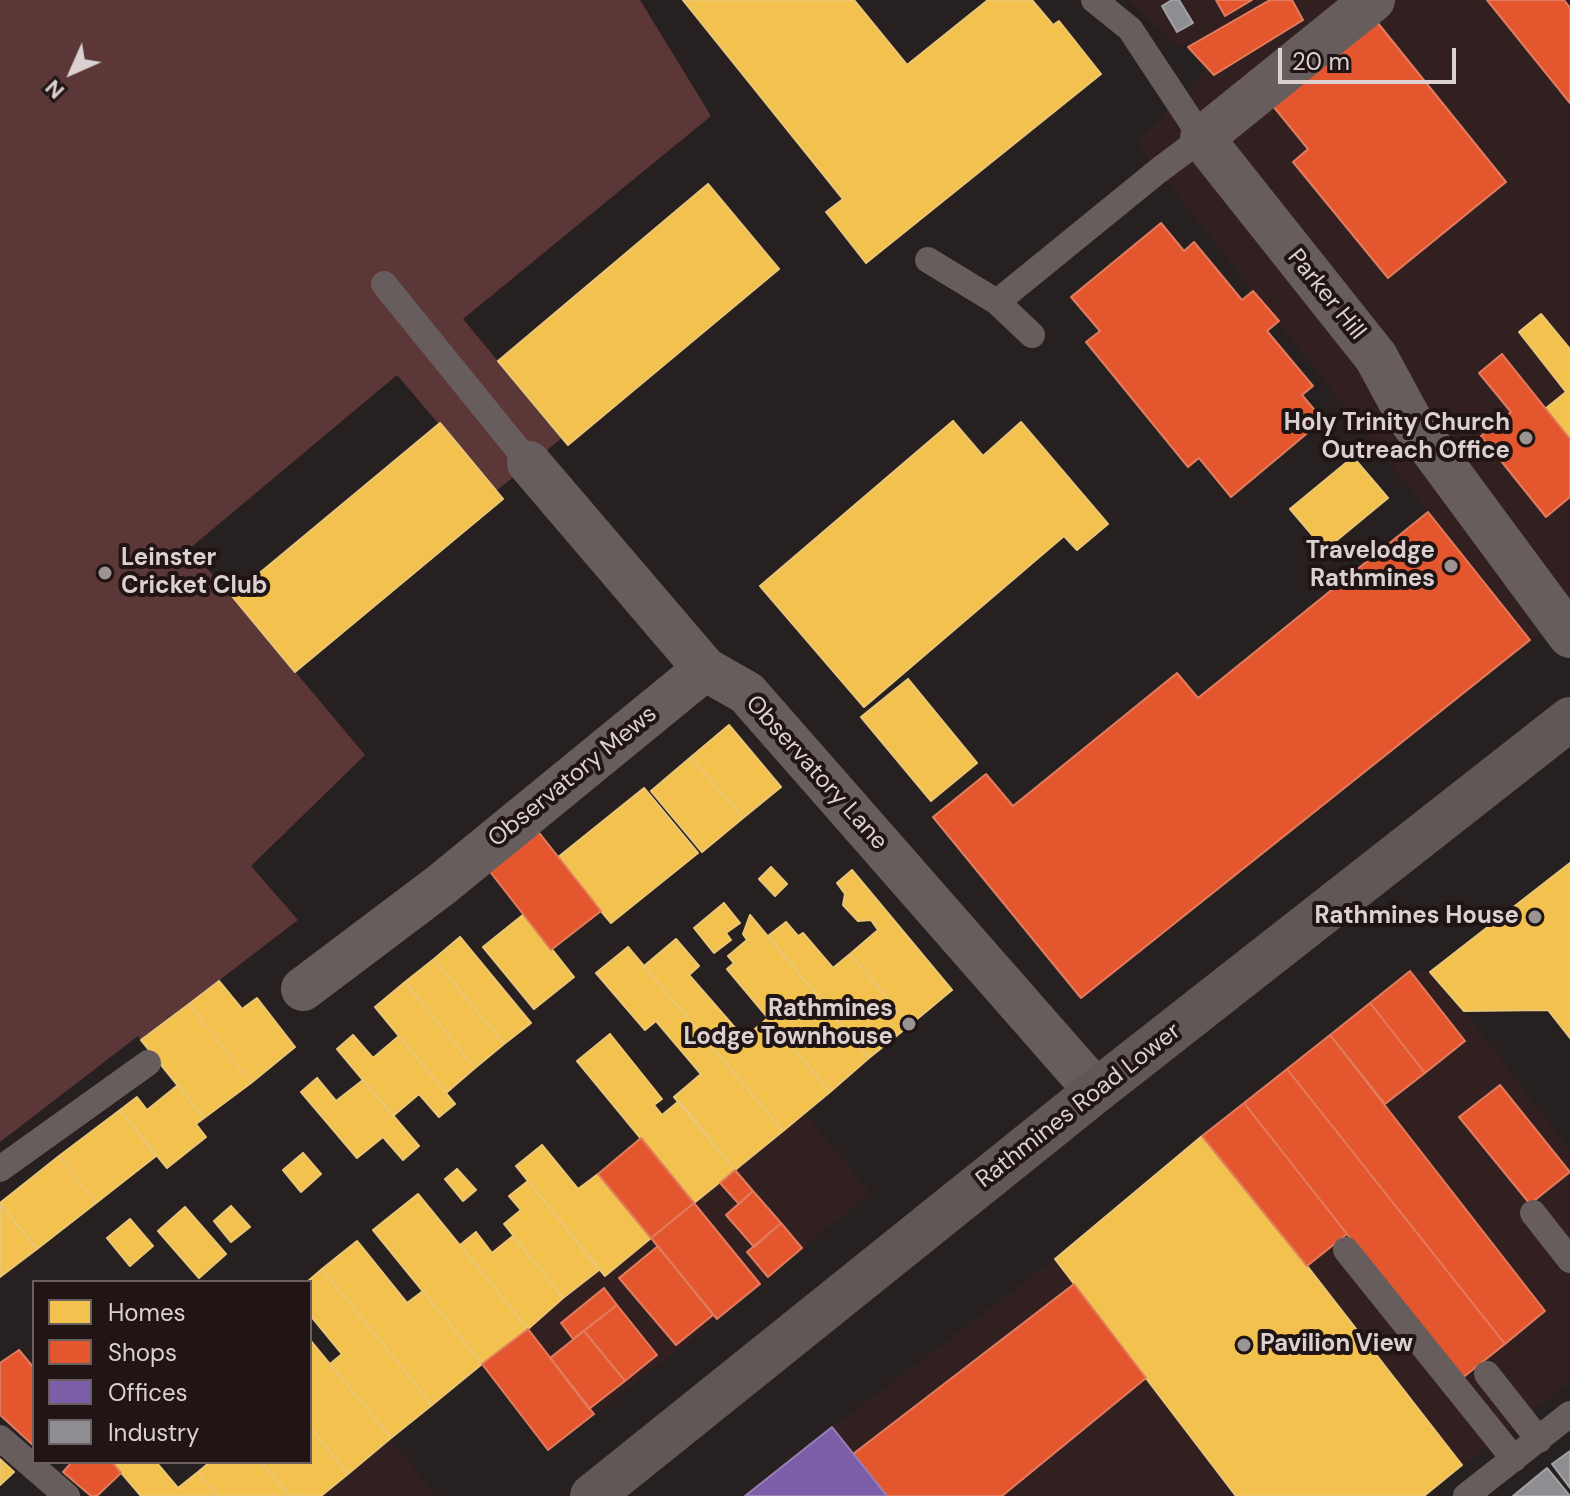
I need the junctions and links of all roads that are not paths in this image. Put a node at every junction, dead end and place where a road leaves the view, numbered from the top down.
1 (1094, 0) edge
2 (1373, 0) edge
3 (1202, 138) junction
4 (928, 260) dead end
5 (384, 284) dead end
6 (997, 302) junction
7 (1032, 335) dead end
8 (529, 463) joint
9 (1570, 636) edge
10 (705, 669) junction
11 (1570, 721) edge
12 (303, 989) dead end
13 (148, 1063) dead end
14 (1096, 1091) junction
15 (0, 1169) edge
16 (1533, 1213) dead end
17 (1346, 1250) dead end
18 (1570, 1260) edge
19 (1487, 1374) dead end
20 (1570, 1414) edge
21 (0, 1438) edge
22 (1539, 1440) junction
23 (1514, 1459) junction
24 (67, 1496) edge
25 (592, 1496) edge
26 (1466, 1496) edge

1 - 3 lane
2 - 3 street
3 - 6 lane
3 - 9 street, Parker Hill
4 - 6 lane
5 - 8 lane
6 - 7 lane
8 - 10 street, Observatory Lane
10 - 12 street, Observatory Mews
10 - 14 street, Observatory Lane
11 - 14 main road, Rathmines Road Lower
13 - 15 lane
14 - 25 main road, Rathmines Road Lower
16 - 18 lane
17 - 23 lane
19 - 22 lane
20 - 22 lane
21 - 24 lane
22 - 23 lane
23 - 26 lane

